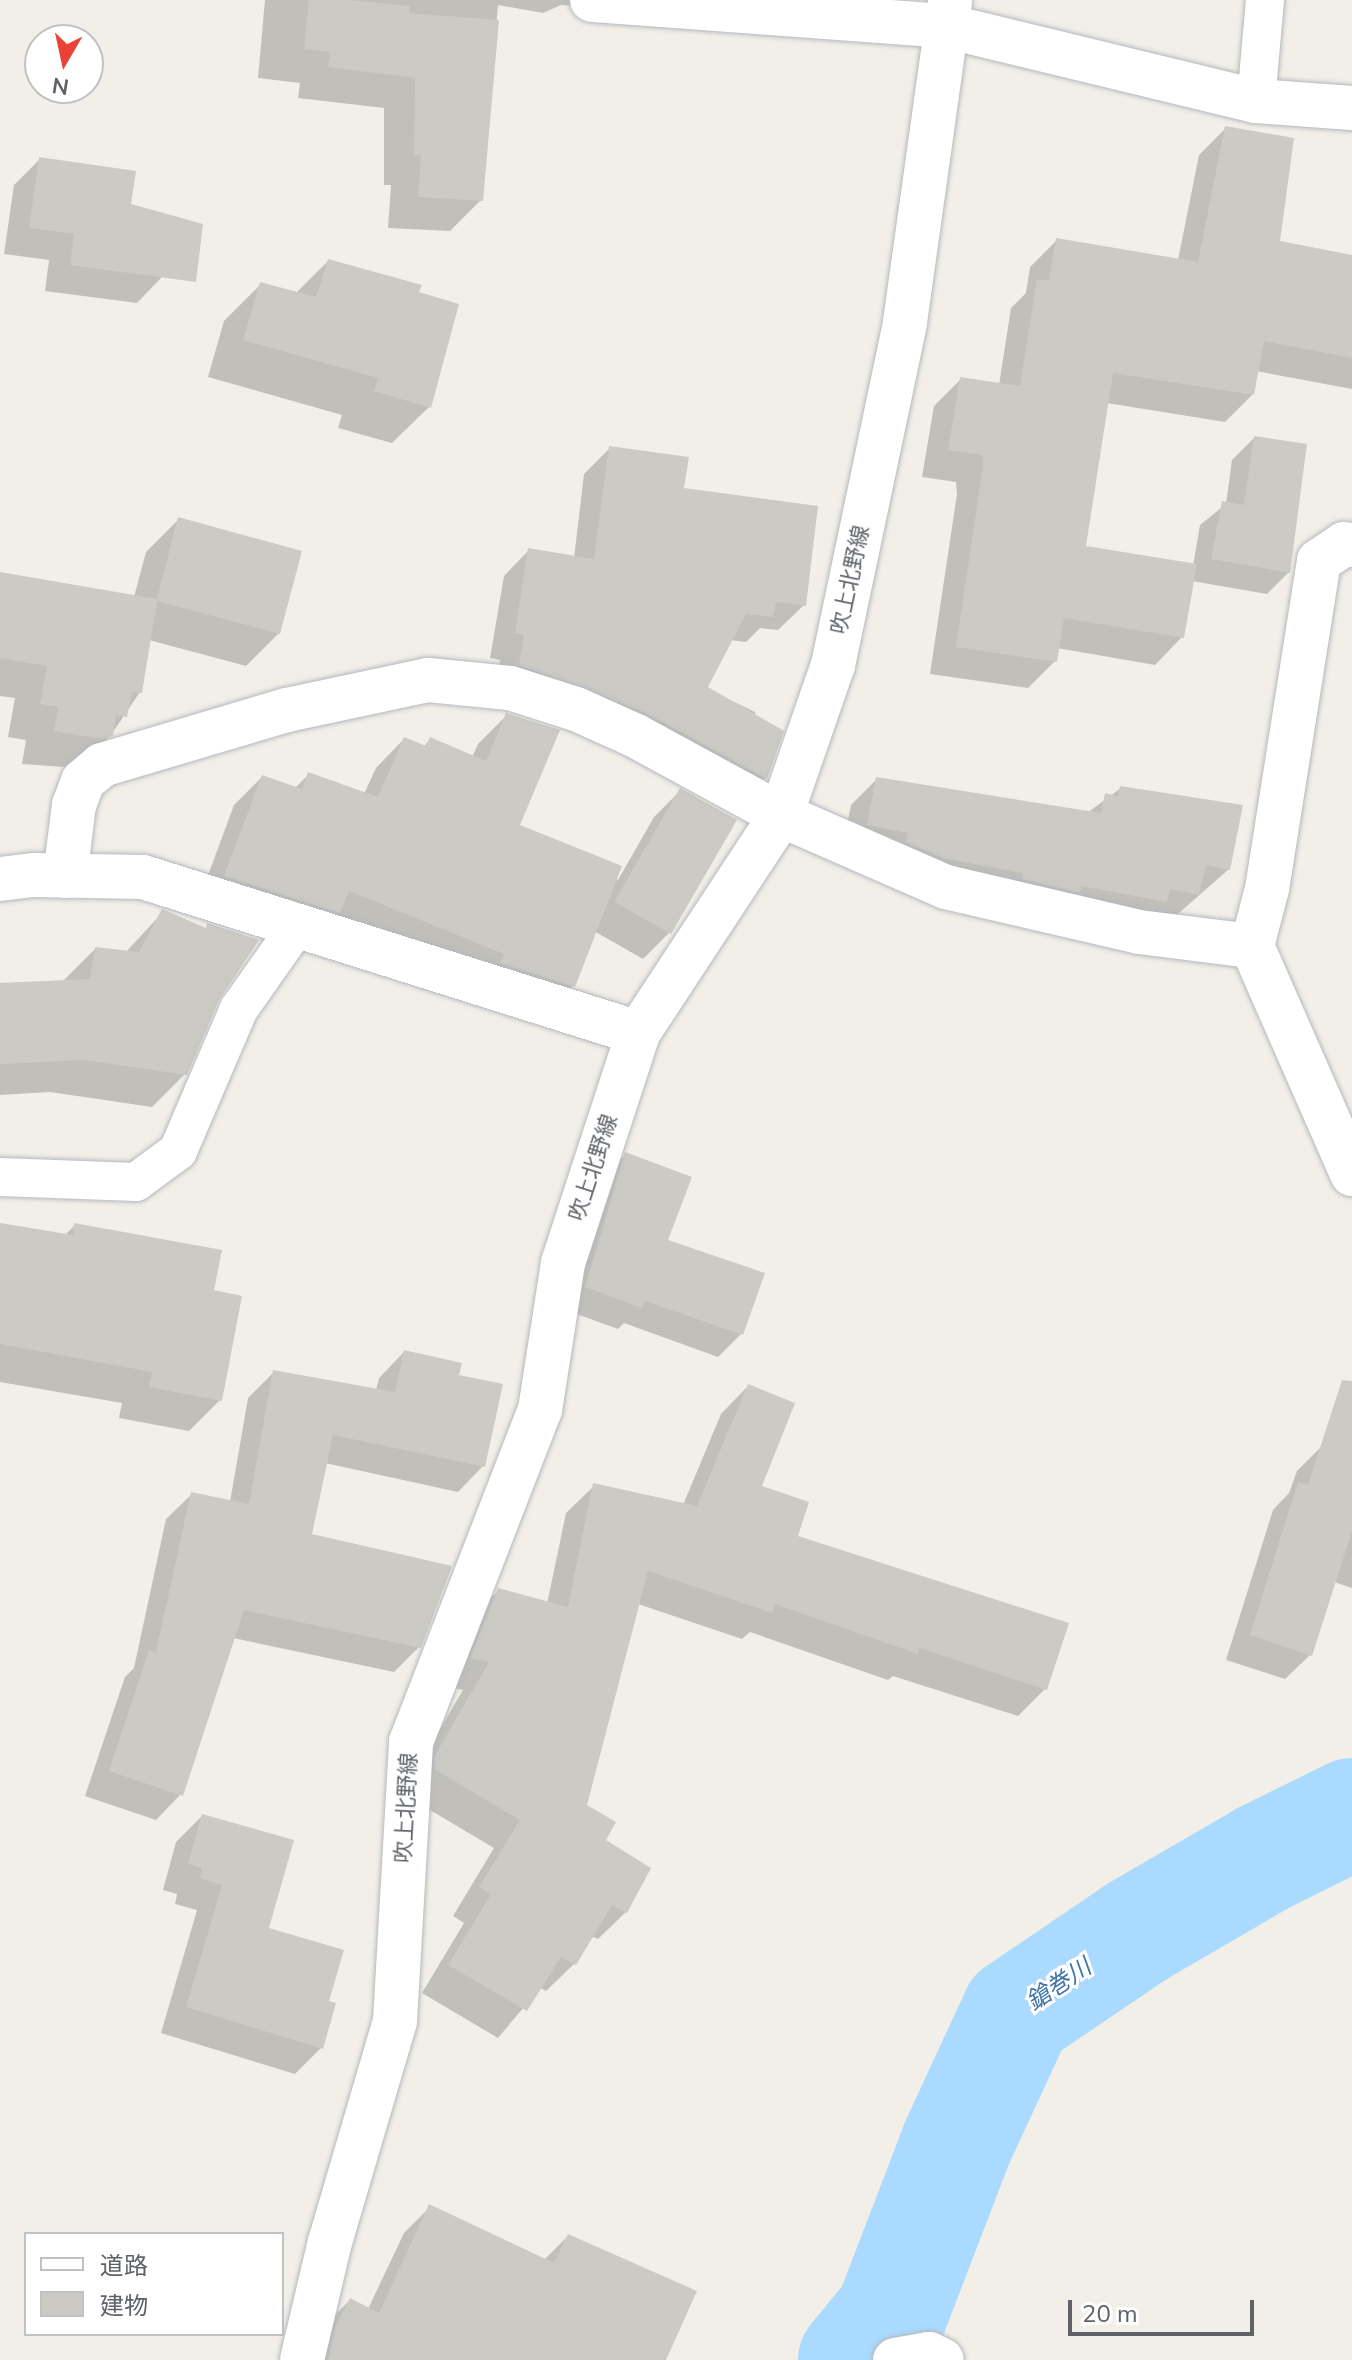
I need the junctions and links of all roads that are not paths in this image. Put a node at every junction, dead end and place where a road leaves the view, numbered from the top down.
1 (592, 0) edge
2 (1265, 0) edge
3 (948, 13) edge
4 (1256, 101) junction
5 (1352, 108) edge
6 (1352, 545) edge
7 (781, 815) junction
8 (65, 876) junction
9 (0, 879) edge
10 (298, 925) junction
11 (1252, 946) junction
12 (638, 1033) junction
13 (1352, 1174) edge
14 (0, 1177) edge
15 (302, 2360) edge
16 (895, 2360) edge
17 (942, 2360) edge

1 - 3 street
2 - 4 lane
3 - 4 street
3 - 7 street, 吹上北野線
4 - 5 street
6 - 11 street
7 - 8 street
7 - 11 street
7 - 12 street, 吹上北野線
8 - 9 street
8 - 10 street
10 - 12 street
10 - 14 lane
11 - 13 street
12 - 15 street, 吹上北野線
16 - 17 street

